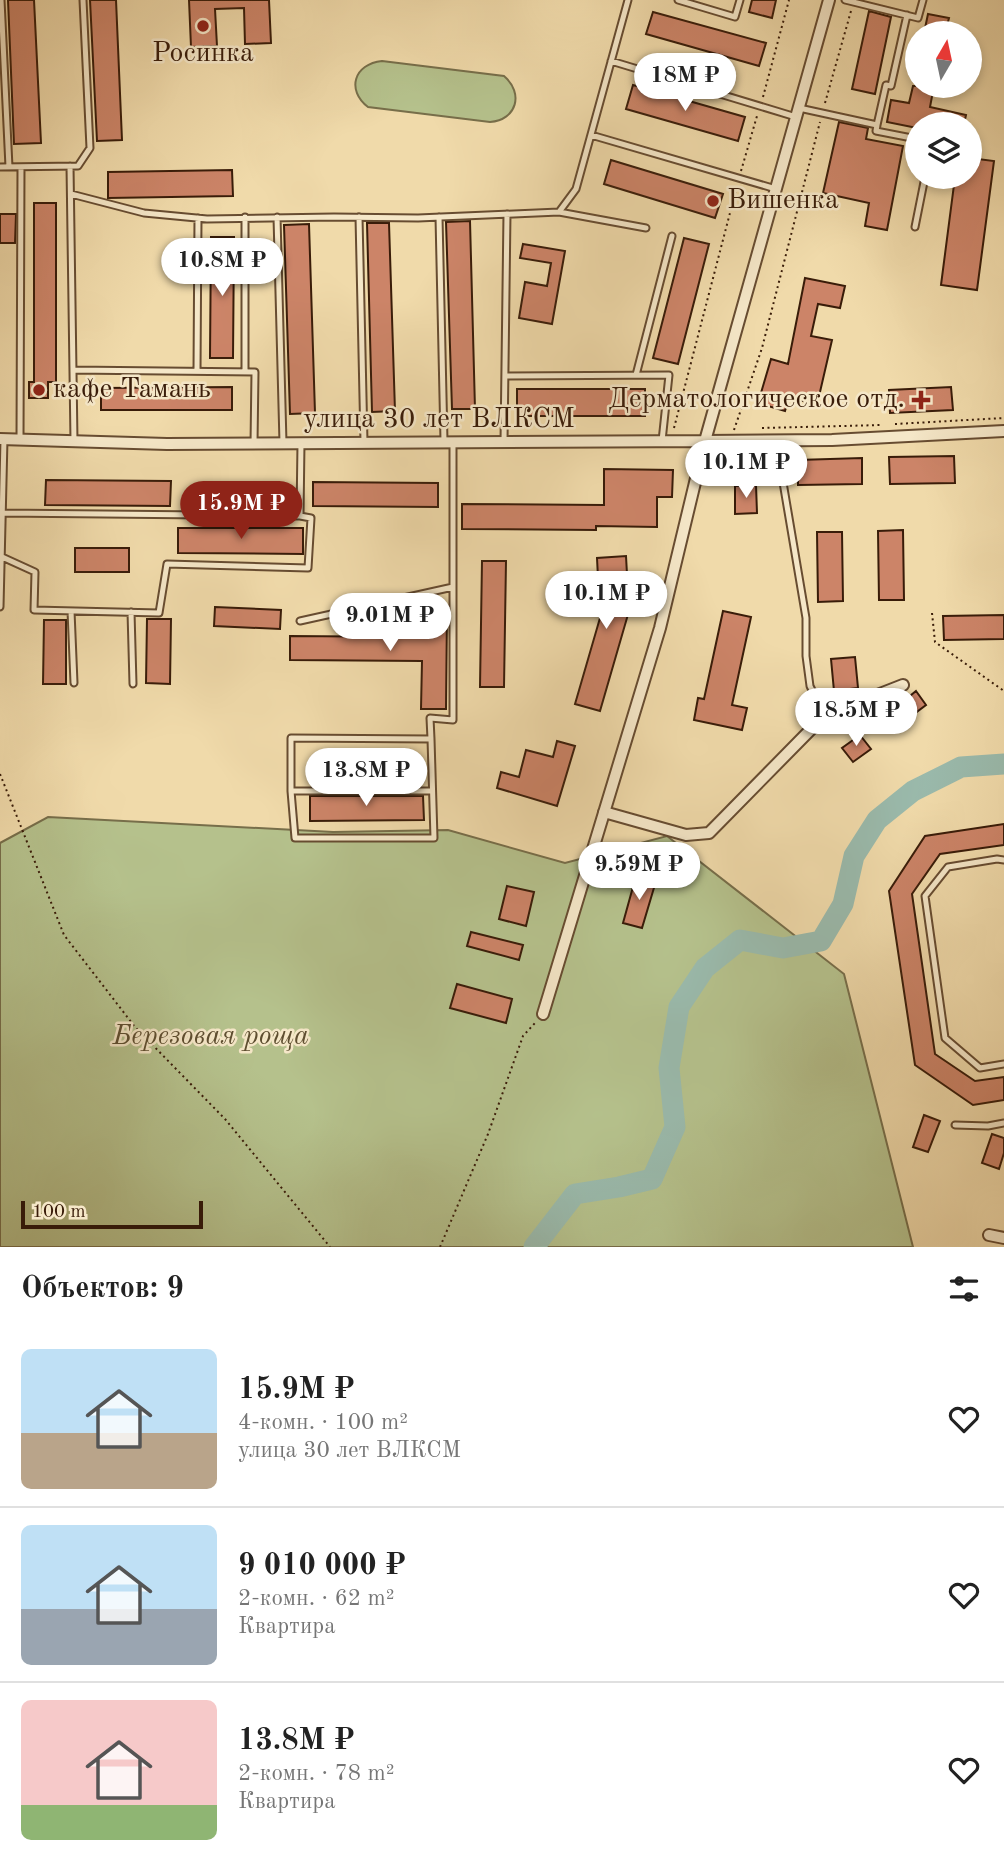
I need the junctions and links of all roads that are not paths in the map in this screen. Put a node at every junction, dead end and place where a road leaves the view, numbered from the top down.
1 (1, 0) edge
2 (83, 0) edge
3 (628, 0) edge
4 (678, 0) edge
5 (740, 0) edge
6 (829, 0) edge
7 (845, 0) edge
8 (923, 0) edge
9 (907, 15) junction
10 (611, 61) junction
11 (797, 112) junction
12 (877, 125) junction
13 (591, 135) junction
14 (905, 137) edge
15 (70, 166) junction
16 (0, 167) edge
17 (9, 167) junction
18 (21, 167) junction
19 (776, 189) junction
20 (923, 189) edge
21 (71, 194) junction
22 (559, 212) junction
23 (507, 214) junction
24 (246, 217) junction
25 (278, 217) junction
26 (359, 217) junction
27 (439, 217) junction
28 (198, 218) junction
29 (915, 227) dead end
30 (646, 228) dead end
31 (672, 236) dead end
32 (73, 370) junction
33 (197, 372) junction
34 (245, 372) junction
35 (636, 375) junction
36 (505, 376) junction
37 (1004, 431) edge
38 (2, 439) edge
39 (20, 439) junction
40 (74, 441) junction
41 (776, 441) junction
42 (364, 442) junction
43 (448, 442) junction
44 (504, 442) junction
45 (667, 442) junction
46 (705, 442) junction
47 (254, 443) junction
48 (283, 443) junction
49 (301, 443) junction
50 (2, 513) junction
51 (300, 516) junction
52 (1, 556) edge
53 (453, 587) junction
54 (0, 607) edge
55 (71, 611) junction
56 (131, 612) junction
57 (300, 621) dead end
58 (74, 683) dead end
59 (133, 684) dead end
60 (903, 685) dead end
61 (824, 716) junction
62 (431, 740) junction
63 (291, 791) junction
64 (432, 791) junction
65 (604, 812) junction
66 (1004, 860) edge
67 (543, 1014) road end
68 (1004, 1064) edge
69 (1004, 1123) edge
70 (955, 1125) dead end
71 (989, 1235) dead end
72 (1004, 1238) edge

1 - 17 lane
2 - 15 lane
3 - 10 lane
4 - 5 lane
6 - 11 street
7 - 9 lane
8 - 9 lane
9 - 12 lane
10 - 11 lane
10 - 13 lane
11 - 12 lane
11 - 19 street
12 - 14 lane
13 - 19 lane
13 - 22 lane
15 - 18 lane
15 - 21 lane
16 - 17 lane
17 - 18 lane
18 - 39 lane
19 - 46 street
20 - 29 lane
21 - 28 lane
21 - 32 lane
22 - 23 lane
22 - 30 lane
23 - 27 lane
23 - 36 lane
24 - 25 lane
24 - 28 lane
24 - 34 lane
25 - 26 lane
25 - 48 lane
26 - 27 lane
26 - 42 lane
27 - 43 lane
28 - 33 lane
31 - 35 lane
32 - 33 lane
32 - 40 lane
33 - 34 lane
34 - 47 lane
35 - 36 lane
35 - 45 lane
36 - 44 lane
37 - 41 street, улица 30 лет ВЛКСМ
38 - 39 street, улица 30 лет ВЛКСМ
38 - 50 lane
39 - 40 street, улица 30 лет ВЛКСМ
40 - 47 street, улица 30 лет ВЛКСМ
41 - 46 street, улица 30 лет ВЛКСМ
41 - 61 lane
42 - 43 street, улица 30 лет ВЛКСМ
42 - 49 street, улица 30 лет ВЛКСМ
43 - 44 street, улица 30 лет ВЛКСМ
43 - 53 lane
44 - 45 street, улица 30 лет ВЛКСМ
45 - 46 street, улица 30 лет ВЛКСМ
46 - 65 street
47 - 48 street, улица 30 лет ВЛКСМ
48 - 49 street, улица 30 лет ВЛКСМ
49 - 51 lane
50 - 51 lane
50 - 52 lane
51 - 56 lane
52 - 54 lane
52 - 55 lane
53 - 57 lane
53 - 62 lane
55 - 56 lane
55 - 58 lane
56 - 59 lane
60 - 61 street
61 - 65 street
62 - 63 lane
62 - 64 lane
63 - 64 lane
63 - 64 lane
65 - 67 street
66 - 68 lane
69 - 70 lane
71 - 72 street

